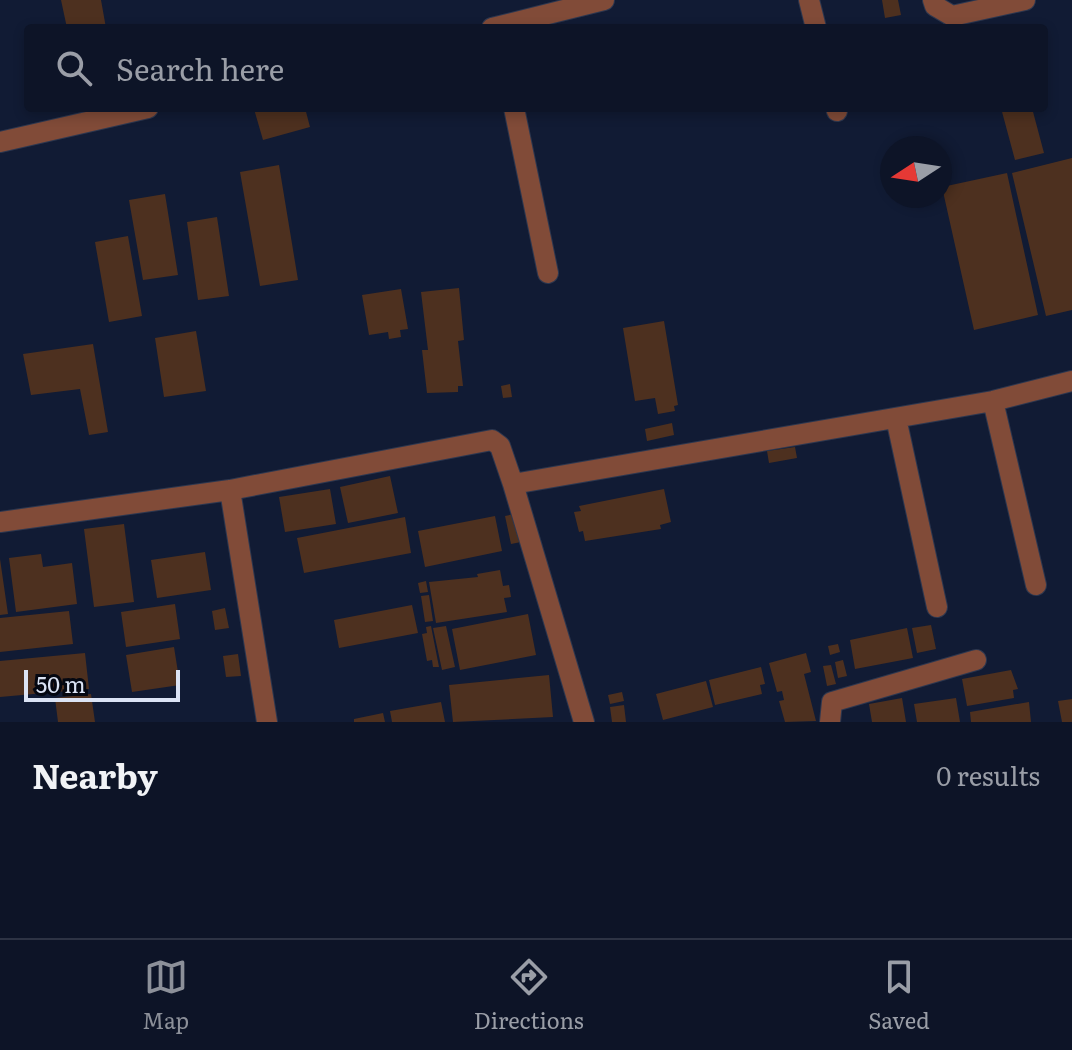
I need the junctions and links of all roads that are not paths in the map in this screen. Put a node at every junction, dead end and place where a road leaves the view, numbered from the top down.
1 (604, 0) edge
2 (809, 0) edge
3 (933, 0) edge
4 (1025, 0) edge
5 (511, 24) edge
6 (815, 24) edge
7 (131, 112) edge
8 (515, 112) edge
9 (0, 142) edge
10 (548, 273) dead end
11 (1072, 381) edge
12 (993, 401) junction
13 (896, 418) junction
14 (513, 484) junction
15 (230, 490) junction
16 (0, 522) edge
17 (1036, 585) dead end
18 (937, 607) dead end
19 (976, 660) dead end
20 (267, 722) edge
21 (584, 722) edge
22 (830, 722) edge

1 - 5 street
2 - 6 street
3 - 4 street
7 - 9 street
8 - 10 street
11 - 12 street
12 - 13 street
12 - 17 street
13 - 14 street
13 - 18 street
14 - 15 street
14 - 21 street
15 - 16 street
15 - 20 street
19 - 22 street

